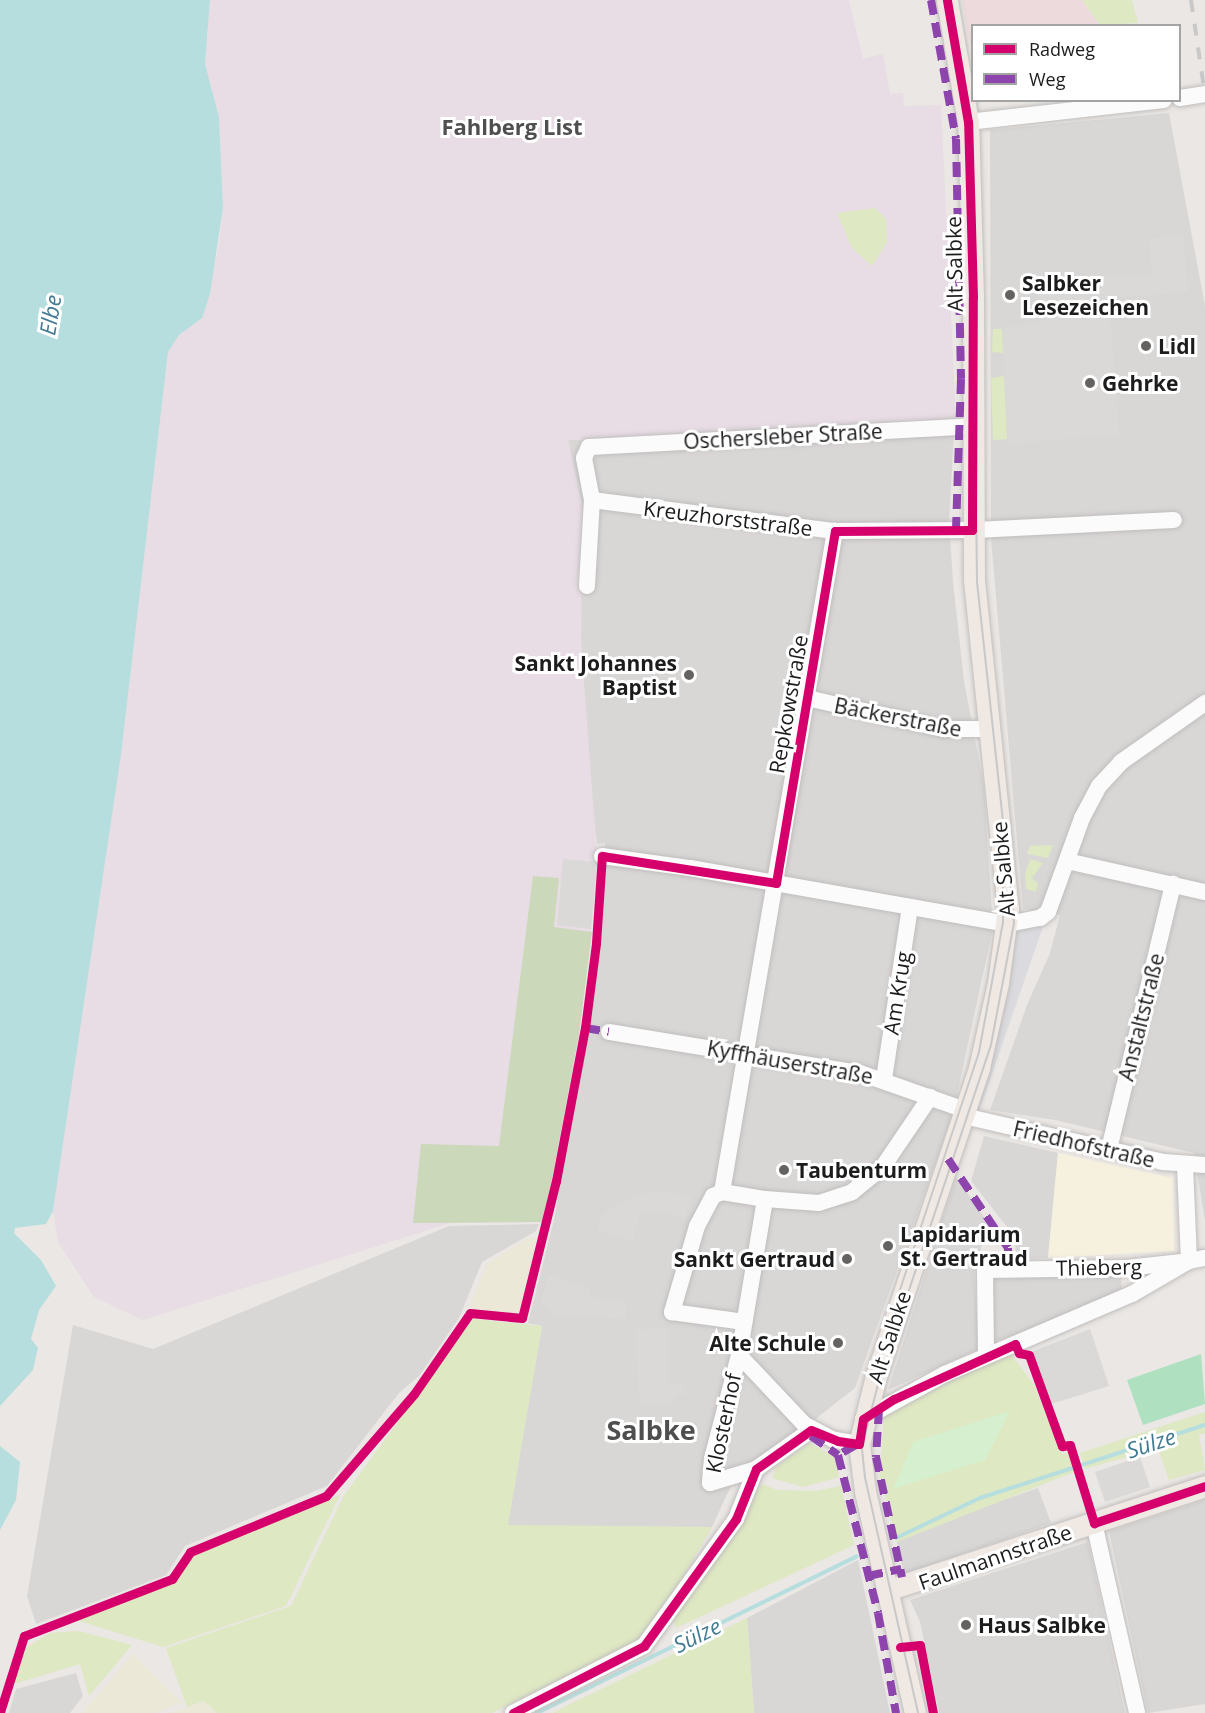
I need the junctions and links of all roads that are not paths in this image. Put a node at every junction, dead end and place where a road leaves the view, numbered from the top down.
1 (947, 0) edge
2 (1205, 94) edge
3 (1181, 98) edge
4 (1146, 102) edge
5 (968, 122) junction
6 (973, 426) junction
7 (592, 500) junction
8 (1174, 520) dead end
9 (972, 530) junction
10 (835, 531) junction
11 (587, 586) dead end
12 (807, 698) junction
13 (1205, 703) edge
14 (990, 729) junction
15 (602, 856) dead end
16 (1067, 861) junction
17 (776, 883) junction
18 (1173, 884) junction
19 (1205, 892) edge
20 (910, 908) junction
21 (1008, 924) junction
22 (609, 1032) dead end
23 (745, 1053) junction
24 (884, 1079) junction
25 (930, 1097) junction
26 (964, 1113) junction
27 (1109, 1149) junction
28 (1185, 1165) junction
29 (1205, 1165) edge
30 (722, 1192) junction
31 (765, 1199) junction
32 (1197, 1260) edge
33 (744, 1322) junction
34 (986, 1354) junction
35 (739, 1355) junction
36 (863, 1419) junction
37 (811, 1430) junction
38 (859, 1444) junction
39 (756, 1469) junction
40 (1205, 1486) edge
41 (1094, 1523) junction
42 (887, 1590) junction
43 (513, 1713) edge
44 (915, 1713) edge
45 (1137, 1713) edge

1 - 5 main road, Alt Salbke
2 - 3 street
4 - 5 street
5 - 6 main road, Alt Salbke
6 - 7 street, Oschersleber Straße
6 - 9 main road, Alt Salbke
7 - 10 street, Kreuzhorststraße
7 - 11 street
8 - 9 street, Kreuzhorststraße
9 - 10 street, Kreuzhorststraße
9 - 14 main road, Alt Salbke
10 - 12 street, Repkowstraße
12 - 14 street, Bäckerstraße
12 - 17 street, Repkowstraße
13 - 16 street
14 - 21 main road, Alt Salbke
15 - 17 street
16 - 18 street
16 - 21 street
17 - 20 street
17 - 23 street, Repkowstraße
18 - 19 street
18 - 27 street, Anstaltstraße
20 - 21 street
20 - 24 street, Am Krug
21 - 26 main road, Alt Salbke
22 - 23 street, Kyffhäuserstraße
23 - 24 street, Kyffhäuserstraße
23 - 30 street, Repkowstraße
24 - 25 street, Kyffhäuserstraße
25 - 26 street, Kyffhäuserstraße
25 - 31 street
26 - 27 street, Friedhofstraße
26 - 36 main road, Alt Salbke
27 - 28 street, Friedhofstraße
28 - 29 street, Friedhofstraße
28 - 32 street
30 - 31 street
30 - 33 street
31 - 33 street
32 - 34 street
32 - 34 street, Thieberg
33 - 35 street
34 - 36 street
35 - 37 street
35 - 39 street, Klosterhof
36 - 38 main road, Alt Salbke
37 - 38 street
37 - 39 street, Klosterhof
38 - 42 main road, Alt Salbke
39 - 43 street
40 - 41 main road, Faulmannstraße
41 - 42 main road, Faulmannstraße
41 - 45 street
42 - 44 main road, Alt Salbke

